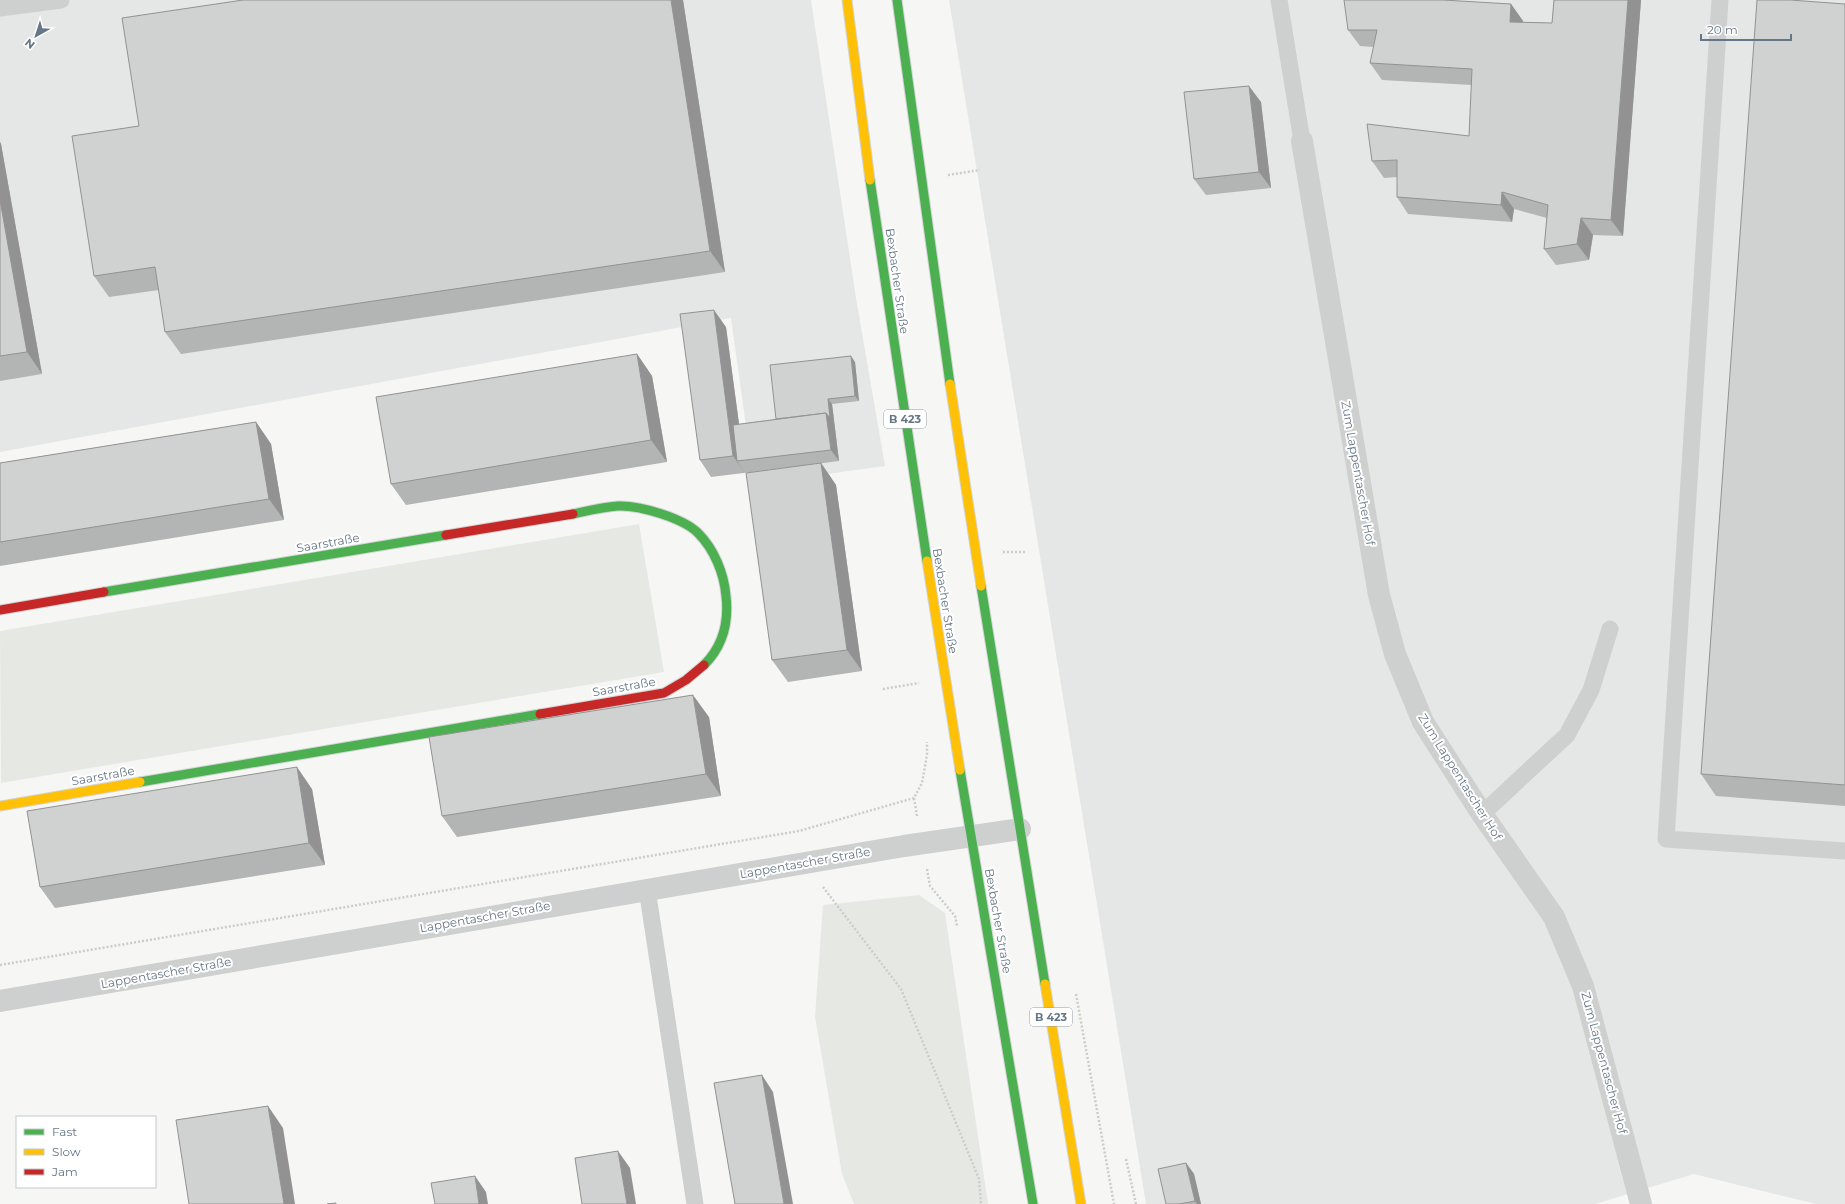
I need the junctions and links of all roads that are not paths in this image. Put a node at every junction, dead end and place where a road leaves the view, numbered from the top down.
1 (61, 0) edge
2 (847, 0) edge
3 (897, 0) edge
4 (1279, 0) edge
5 (1720, 0) edge
6 (0, 8) edge
7 (1302, 141) joint
8 (0, 610) edge
9 (1610, 629) dead end
10 (0, 806) edge
11 (1482, 814) junction
12 (1020, 829) junction
13 (971, 837) junction
14 (1845, 851) edge
15 (647, 889) junction
16 (0, 1002) edge
17 (696, 1204) edge
18 (1033, 1204) edge
19 (1081, 1204) edge
20 (1641, 1204) edge

1 - 6 lane
2 - 13 main road, Bexbacher Straße / B 423
3 - 12 main road, B 423
4 - 7 lane
5 - 14 lane
7 - 11 street, Zum Lappentascher Hof
8 - 10 main road, Saarstraße
9 - 11 lane
11 - 20 street, Zum Lappentascher Hof
12 - 13 street, Lappentascher Straße
12 - 19 main road, B 423
13 - 15 street, Lappentascher Straße
13 - 18 main road, Bexbacher Straße / B 423
15 - 16 street, Lappentascher Straße
15 - 17 lane

